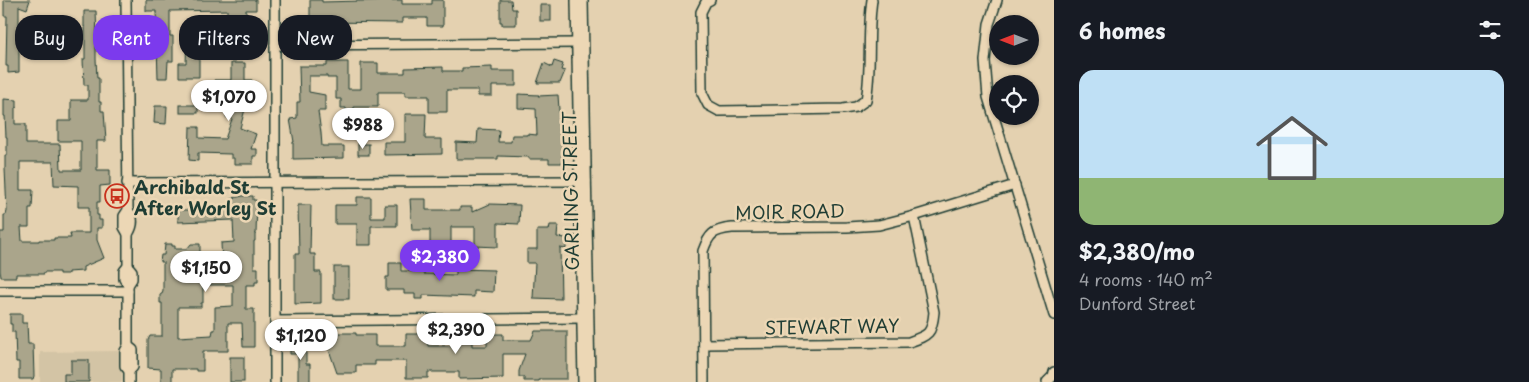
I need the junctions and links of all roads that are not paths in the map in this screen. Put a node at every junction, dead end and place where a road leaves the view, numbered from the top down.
1 (126, 0) edge
2 (275, 0) edge
3 (576, 0) edge
4 (583, 0) edge
5 (710, 0) edge
6 (872, 0) edge
7 (997, 0) edge
8 (580, 43) junction
9 (276, 45) junction
10 (582, 181) junction
11 (276, 183) junction
12 (127, 184) junction
13 (1015, 185) junction
14 (914, 216) junction
15 (128, 288) junction
16 (0, 292) edge
17 (1052, 298) edge
18 (1054, 315) edge
19 (585, 318) junction
20 (275, 321) junction
21 (704, 344) junction
22 (1054, 372) edge
23 (129, 382) edge
24 (275, 382) edge
25 (582, 382) edge
26 (590, 382) edge
27 (704, 382) edge
28 (1047, 382) edge

1 - 12 street
2 - 9 street
3 - 8 street, GARLING STREET
4 - 8 street, GARLING STREET
5 - 6 street
7 - 13 street
8 - 9 street
8 - 10 street, GARLING STREET
9 - 11 street
10 - 11 street
10 - 19 street, GARLING STREET
11 - 12 street
11 - 20 street
12 - 15 street
13 - 14 street, MOIR ROAD
13 - 17 street
14 - 21 street, MOIR ROAD
14 - 21 street, STEWART WAY
15 - 16 street
15 - 23 street
17 - 18 street
19 - 20 street
19 - 25 street, GARLING STREET
19 - 26 street, GARLING STREET
20 - 24 street
21 - 27 street, MOIR ROAD
22 - 28 street

